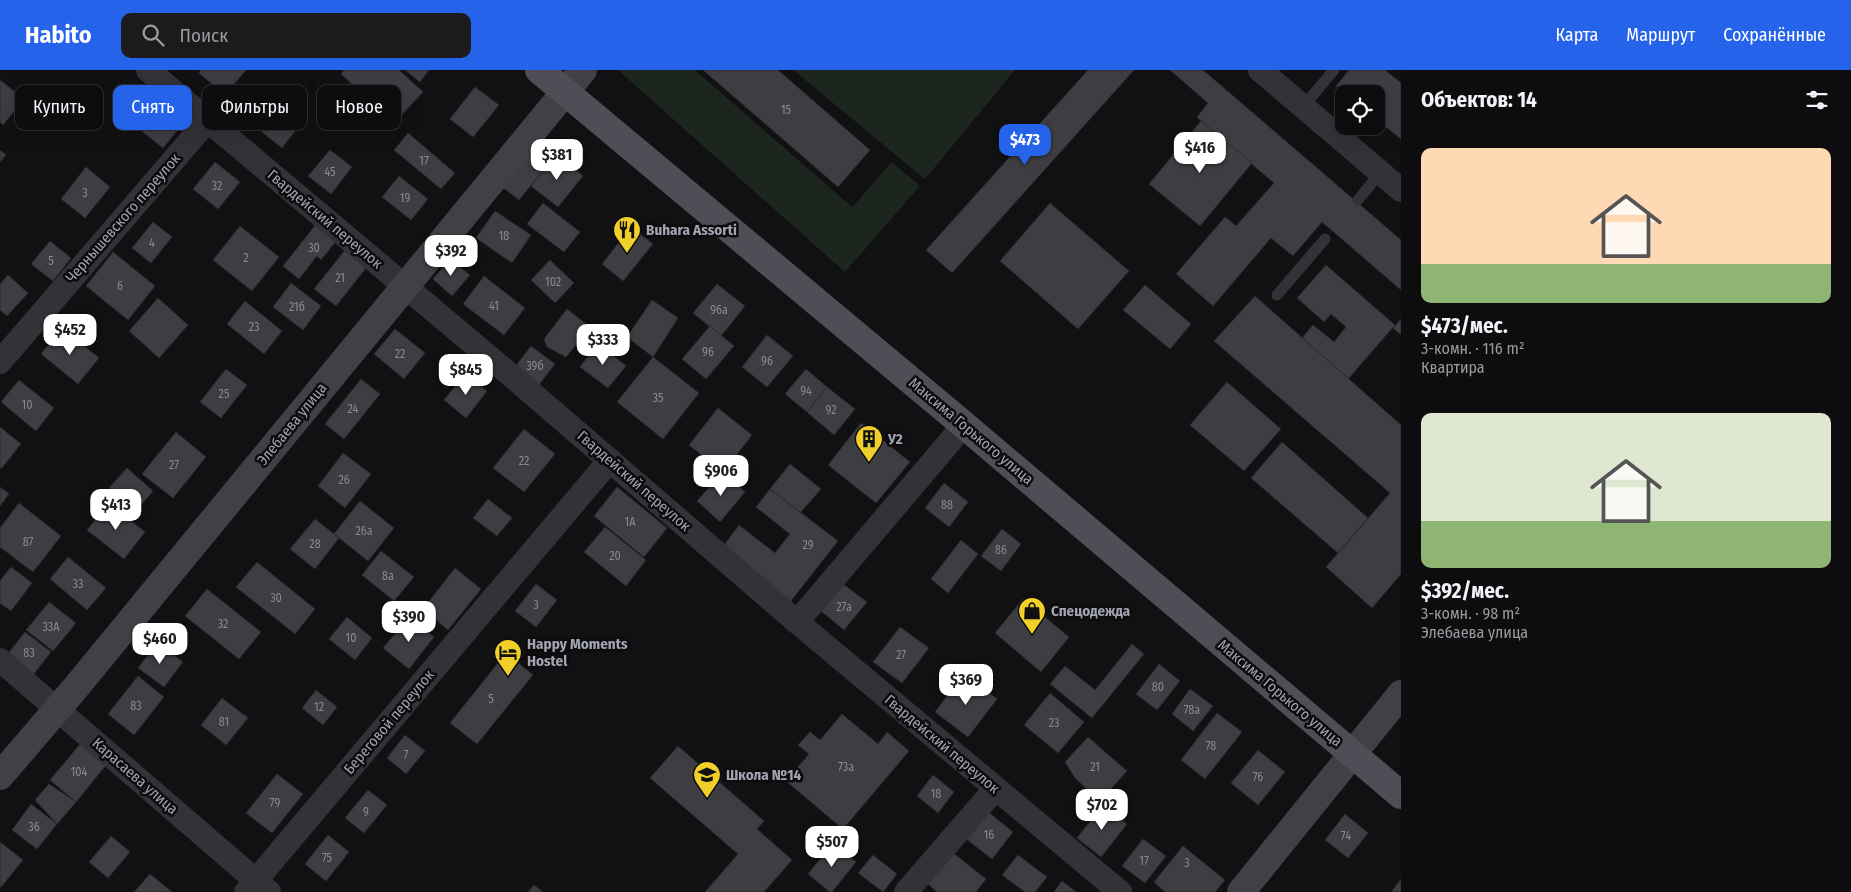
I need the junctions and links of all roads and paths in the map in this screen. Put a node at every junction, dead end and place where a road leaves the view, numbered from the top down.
1 (148, 70) edge
2 (539, 70) edge
3 (583, 70) edge
4 (1260, 70) edge
5 (1334, 70) edge
6 (565, 92) junction
7 (1303, 106) junction
8 (202, 115) edge
9 (202, 127) edge
10 (220, 130) edge
11 (1381, 172) junction
12 (1401, 190) edge
13 (1358, 200) dead end
14 (1325, 239) dead end
15 (405, 286) junction
16 (1276, 295) dead end
17 (0, 362) edge
18 (964, 425) junction
19 (610, 460) junction
20 (797, 622) junction
21 (0, 660) edge
22 (1401, 694) edge
23 (58, 709) junction
24 (1352, 753) junction
25 (0, 776) edge
26 (995, 789) junction
27 (1401, 795) edge
28 (257, 888) edge
29 (906, 892) edge
30 (1120, 892) edge
31 (1241, 892) edge

1 - 8 street, Гвардейский переулок
2 - 6 main road, Максима Горького улица
3 - 6 street, Элебаева улица
4 - 7 street
5 - 7 lane
6 - 15 street, Элебаева улица
6 - 18 main road, Максима Горького улица
7 - 11 street
9 - 17 street, Чернышевского переулок
10 - 15 street, Гвардейский переулок
11 - 12 street
11 - 13 lane
14 - 16 lane
15 - 19 street, Гвардейский переулок
15 - 23 street, Элебаева улица
18 - 20 street
18 - 24 main road, Максима Горького улица
19 - 20 street, Гвардейский переулок
19 - 28 street, Береговой переулок
20 - 26 street, Гвардейский переулок
21 - 23 street, Карасаева улица
22 - 24 street
23 - 25 street, Элебаева улица
23 - 28 street, Карасаева улица
24 - 27 main road, Максима Горького улица
24 - 31 street
26 - 29 street
26 - 30 street, Гвардейский переулок

